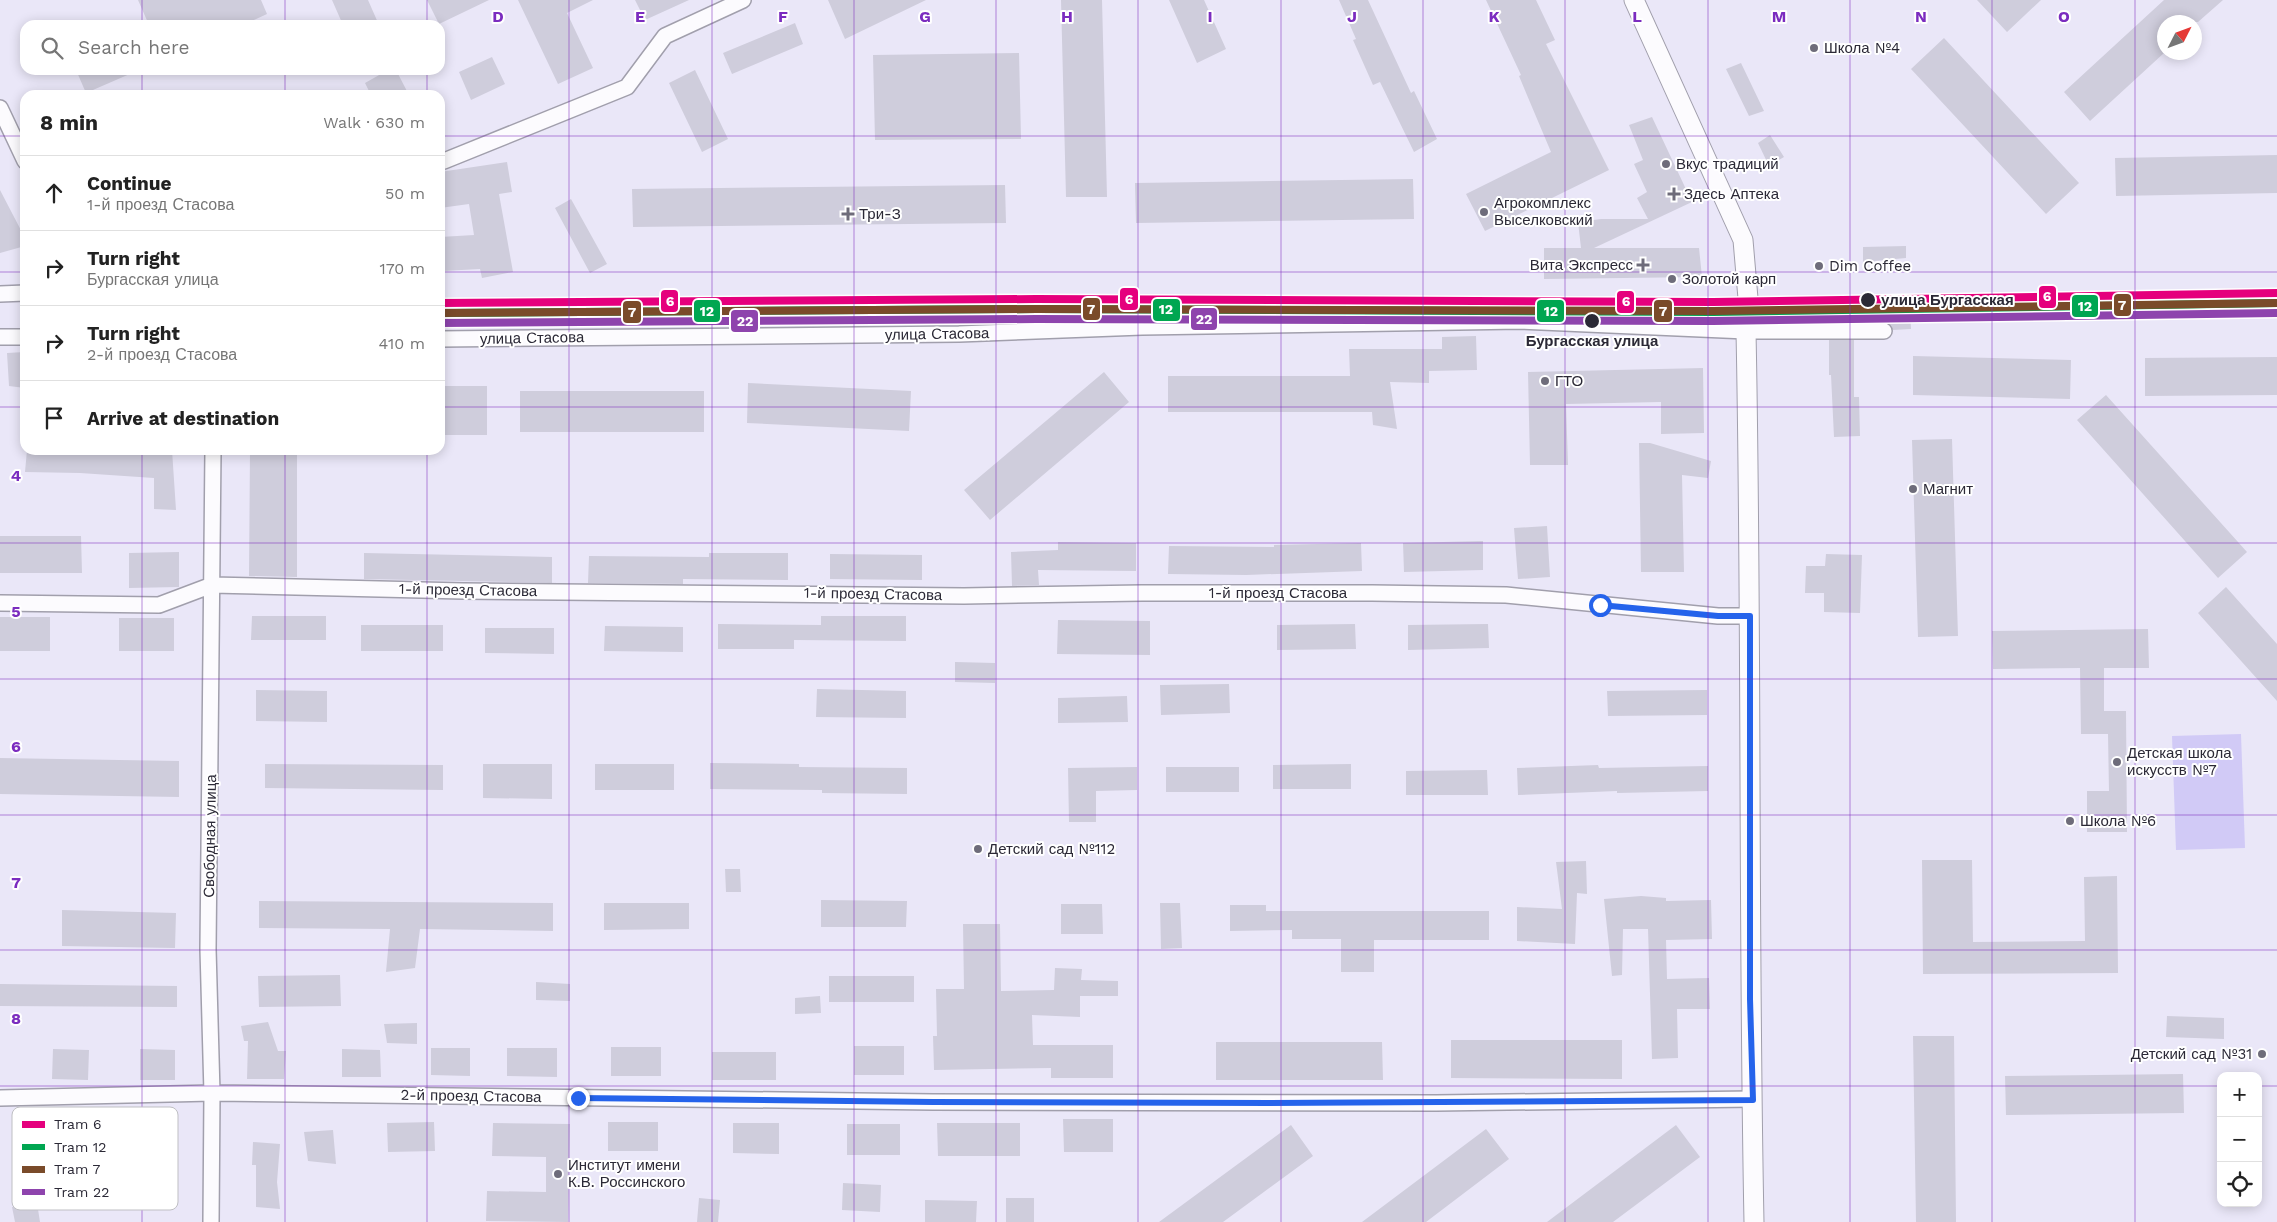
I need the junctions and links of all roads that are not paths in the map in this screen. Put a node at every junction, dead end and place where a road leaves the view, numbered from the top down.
1 (743, 0) edge
2 (1634, 0) edge
3 (0, 108) edge
4 (20, 150) edge
5 (445, 161) edge
6 (20, 293) edge
7 (0, 294) edge
8 (1746, 331) junction
9 (1884, 331) dead end
10 (0, 337) edge
11 (20, 337) edge
12 (445, 339) edge
13 (213, 455) edge
14 (212, 585) junction
15 (0, 603) edge
16 (1750, 616) junction
17 (212, 1092) junction
18 (0, 1098) edge
19 (1753, 1100) junction
20 (211, 1222) edge
21 (1754, 1222) edge

1 - 5 street
2 - 8 street
3 - 4 street
6 - 7 street
8 - 9 street, улица Стасова
8 - 12 street, улица Стасова
8 - 16 street
10 - 11 street
13 - 14 street, Свободная улица
14 - 15 street, 1-й проезд Стасова
14 - 16 street, 1-й проезд Стасова
14 - 17 street, Свободная улица
16 - 19 street
17 - 18 street, 2-й проезд Стасова
17 - 19 street, 2-й проезд Стасова
17 - 20 street, Свободная улица
19 - 21 street

